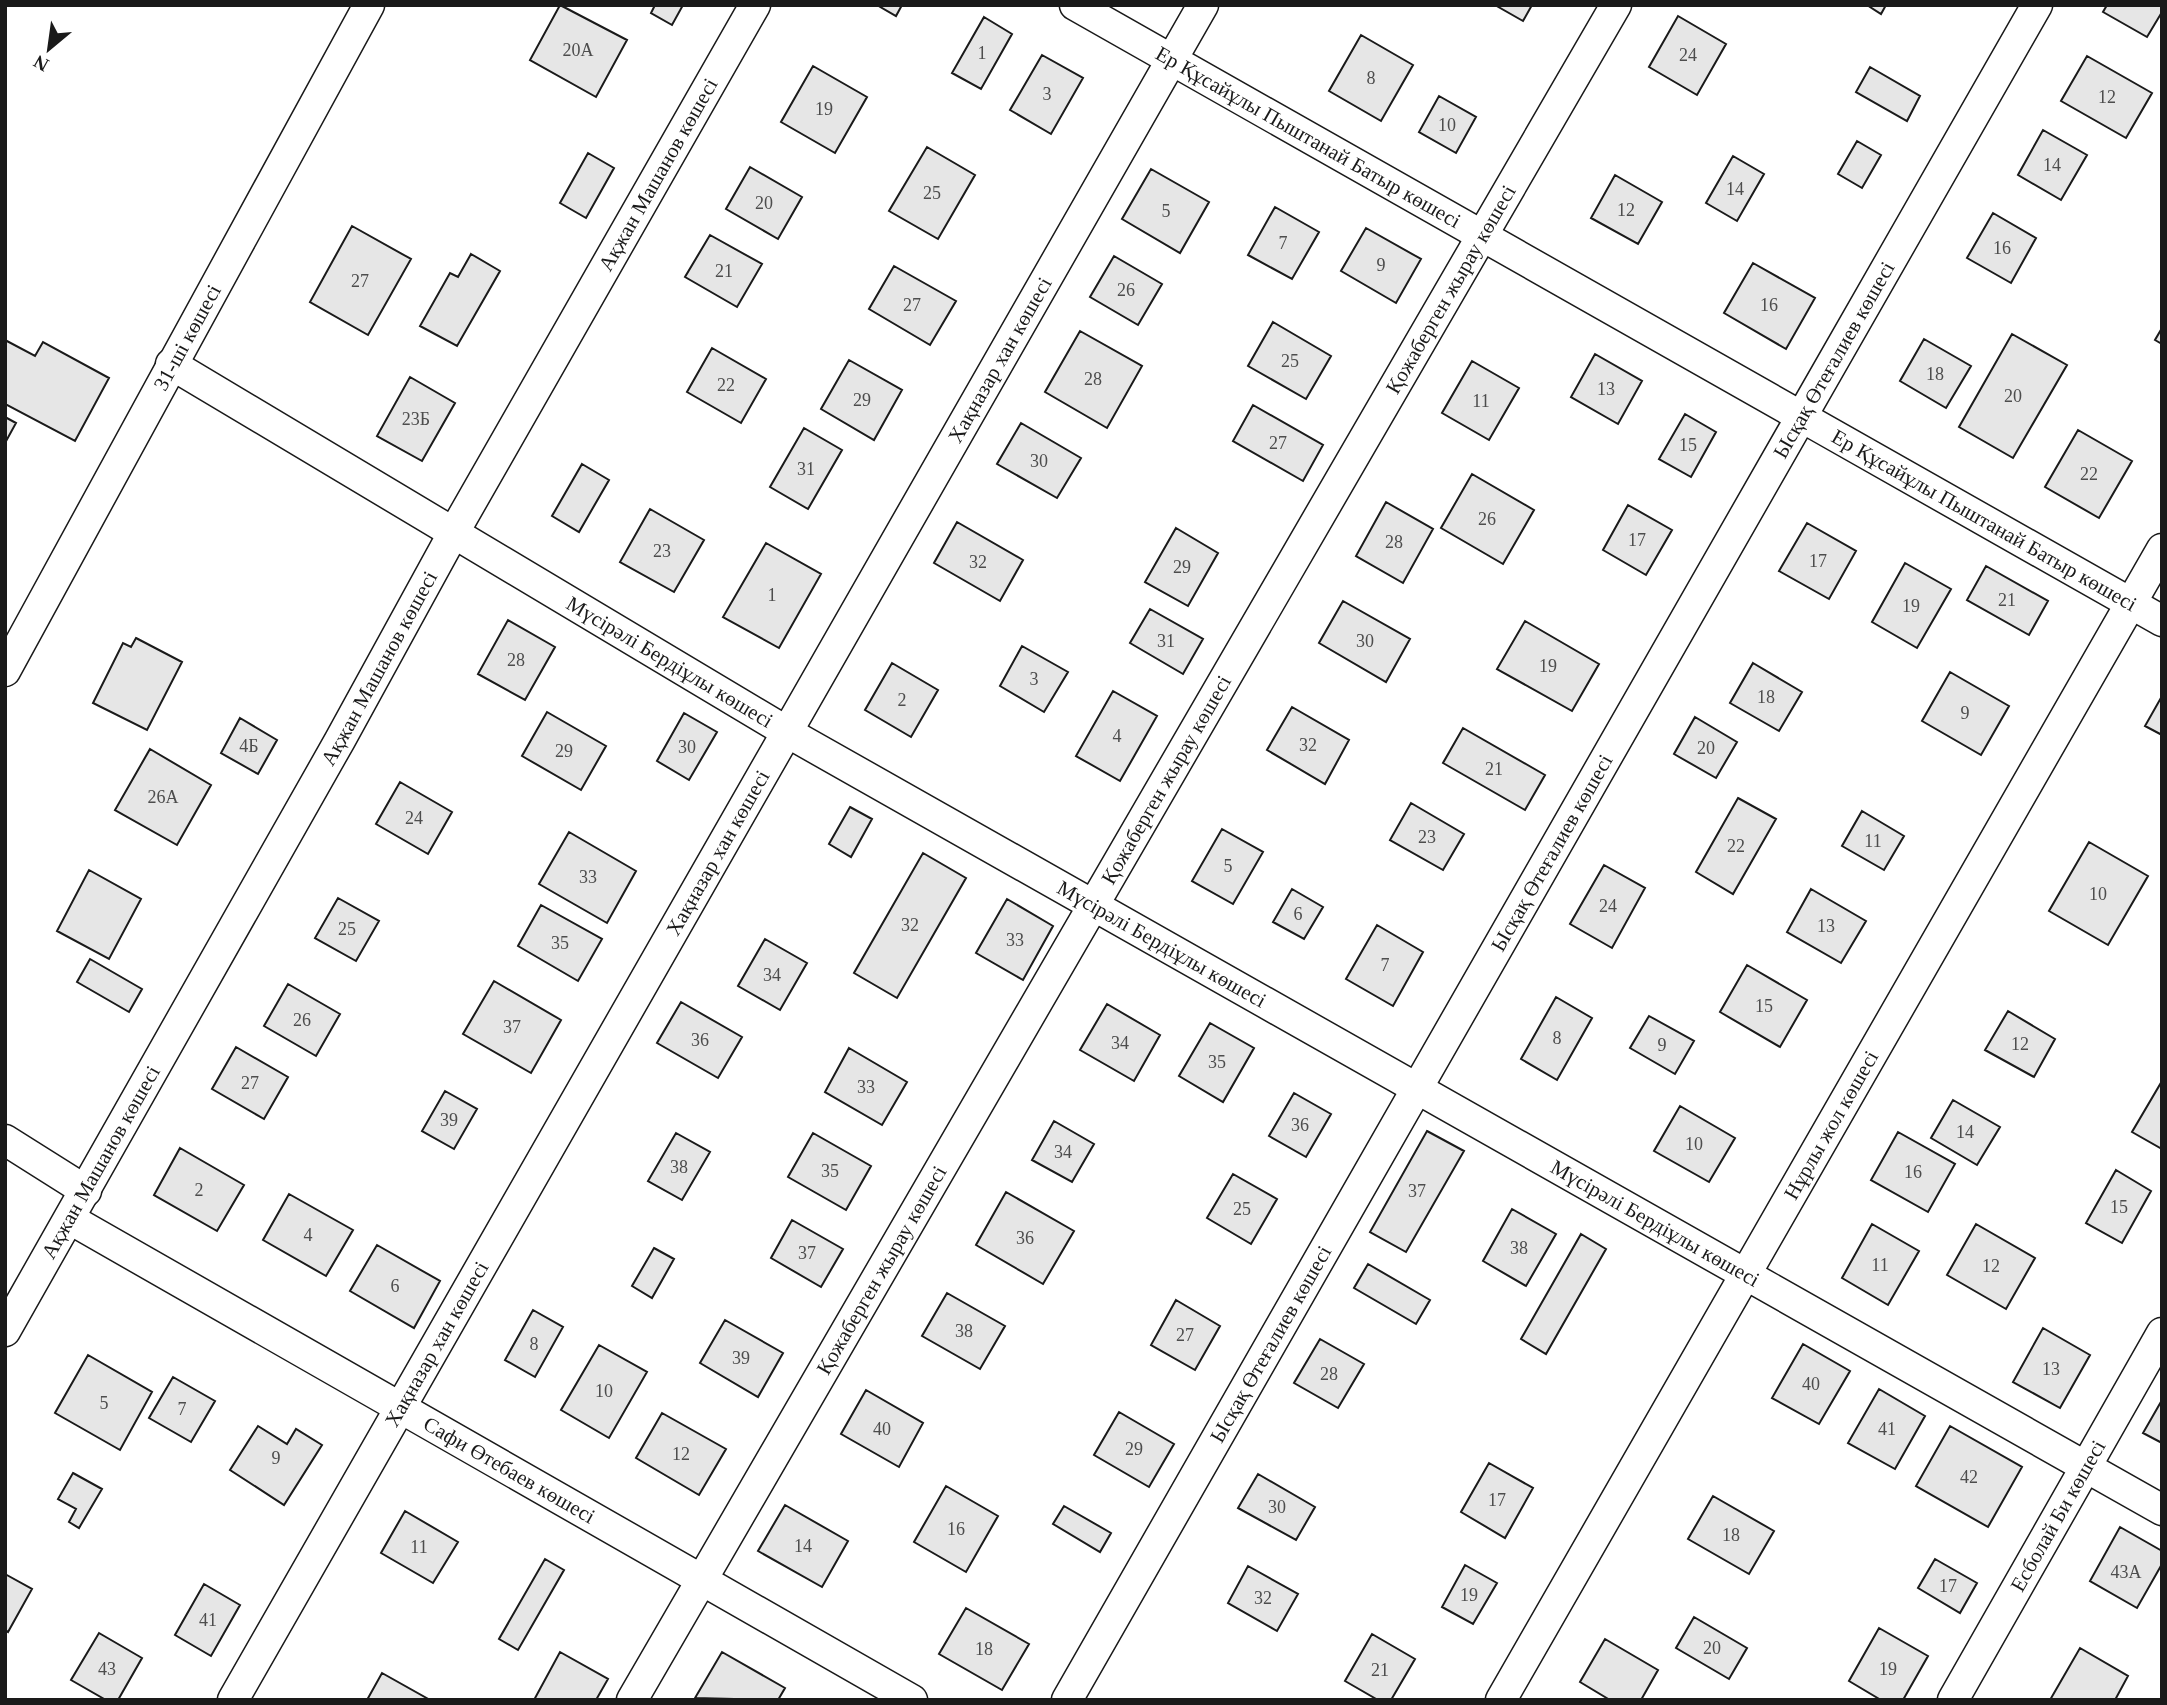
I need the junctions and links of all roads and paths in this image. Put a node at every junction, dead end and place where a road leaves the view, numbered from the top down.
1 (369, 5) edge
2 (755, 5) edge
3 (1075, 5) edge
4 (1203, 5) edge
5 (1616, 5) edge
6 (2037, 5) edge
7 (1171, 60) junction
8 (1482, 236) junction
9 (171, 364) junction
10 (1801, 417) junction
11 (454, 532) junction
12 (2162, 549) edge
13 (2131, 603) junction
14 (2162, 621) edge
15 (5, 671) edge
16 (787, 732) junction
17 (1093, 905) junction
18 (1417, 1088) junction
19 (5, 1140) edge
20 (86, 1191) junction
21 (70, 1219) junction
22 (1745, 1274) junction
23 (5, 1331) edge
24 (2162, 1334) edge
25 (400, 1407) junction
26 (2086, 1467) junction
27 (2162, 1510) edge
28 (702, 1578) junction
29 (233, 1700) edge
30 (632, 1700) edge
31 (912, 1700) edge
32 (1067, 1700) edge
33 (1501, 1700) edge
34 (1953, 1700) edge

1 - 9 street, 31-ші көшесі
2 - 11 street, Ақжан Машанов көшесі
3 - 7 street, Ер Құсайұлы Пыштанай Батыр көшесі
4 - 7 street, Хақназар хан көшесі
5 - 8 street, Қожаберген жырау көшесі
6 - 10 street, Ысқақ Өтеғалиев көшесі
7 - 8 street, Ер Құсайұлы Пыштанай Батыр көшесі
7 - 16 street, Хақназар хан көшесі
8 - 10 street, Ер Құсайұлы Пыштанай Батыр көшесі
8 - 17 street, Қожаберген жырау көшесі
9 - 11 street, Мүсірәлі Бердіұлы көшесі
9 - 15 street, 31-ші көшесі
10 - 13 street, Ер Құсайұлы Пыштанай Батыр көшесі
10 - 18 street, Ысқақ Өтеғалиев көшесі
11 - 16 street, Мүсірәлі Бердіұлы көшесі
11 - 20 street, Ақжан Машанов көшесі
12 - 13 street, Нұрлы жол көшесі
13 - 14 street, Ер Құсайұлы Пыштанай Батыр көшесі
13 - 22 street, Нұрлы жол көшесі
16 - 17 street, Мүсірәлі Бердіұлы көшесі
16 - 25 street, Хақназар хан көшесі
17 - 18 street, Мүсірәлі Бердіұлы көшесі
17 - 28 street, Қожаберген жырау көшесі
18 - 22 street, Мүсірәлі Бердіұлы көшесі
18 - 32 street, Ысқақ Өтеғалиев көшесі
19 - 20 street
20 - 21 street, Ақжан Машанов көшесі
21 - 23 street, Ақжан Машанов көшесі
21 - 25 street, Сафи Өтебаев көшесі
22 - 26 street, Мүсірәлі Бердіұлы көшесі
22 - 33 street, Нұрлы жол көшесі
24 - 26 street, Есболай Би көшесі
25 - 28 street, Сафи Өтебаев көшесі
25 - 29 street, Хақназар хан көшесі
26 - 27 street, Мүсірәлі Бердіұлы көшесі
26 - 34 street, Есболай Би көшесі
28 - 30 street, Қожаберген жырау көшесі
28 - 31 street, Сафи Өтебаев көшесі

